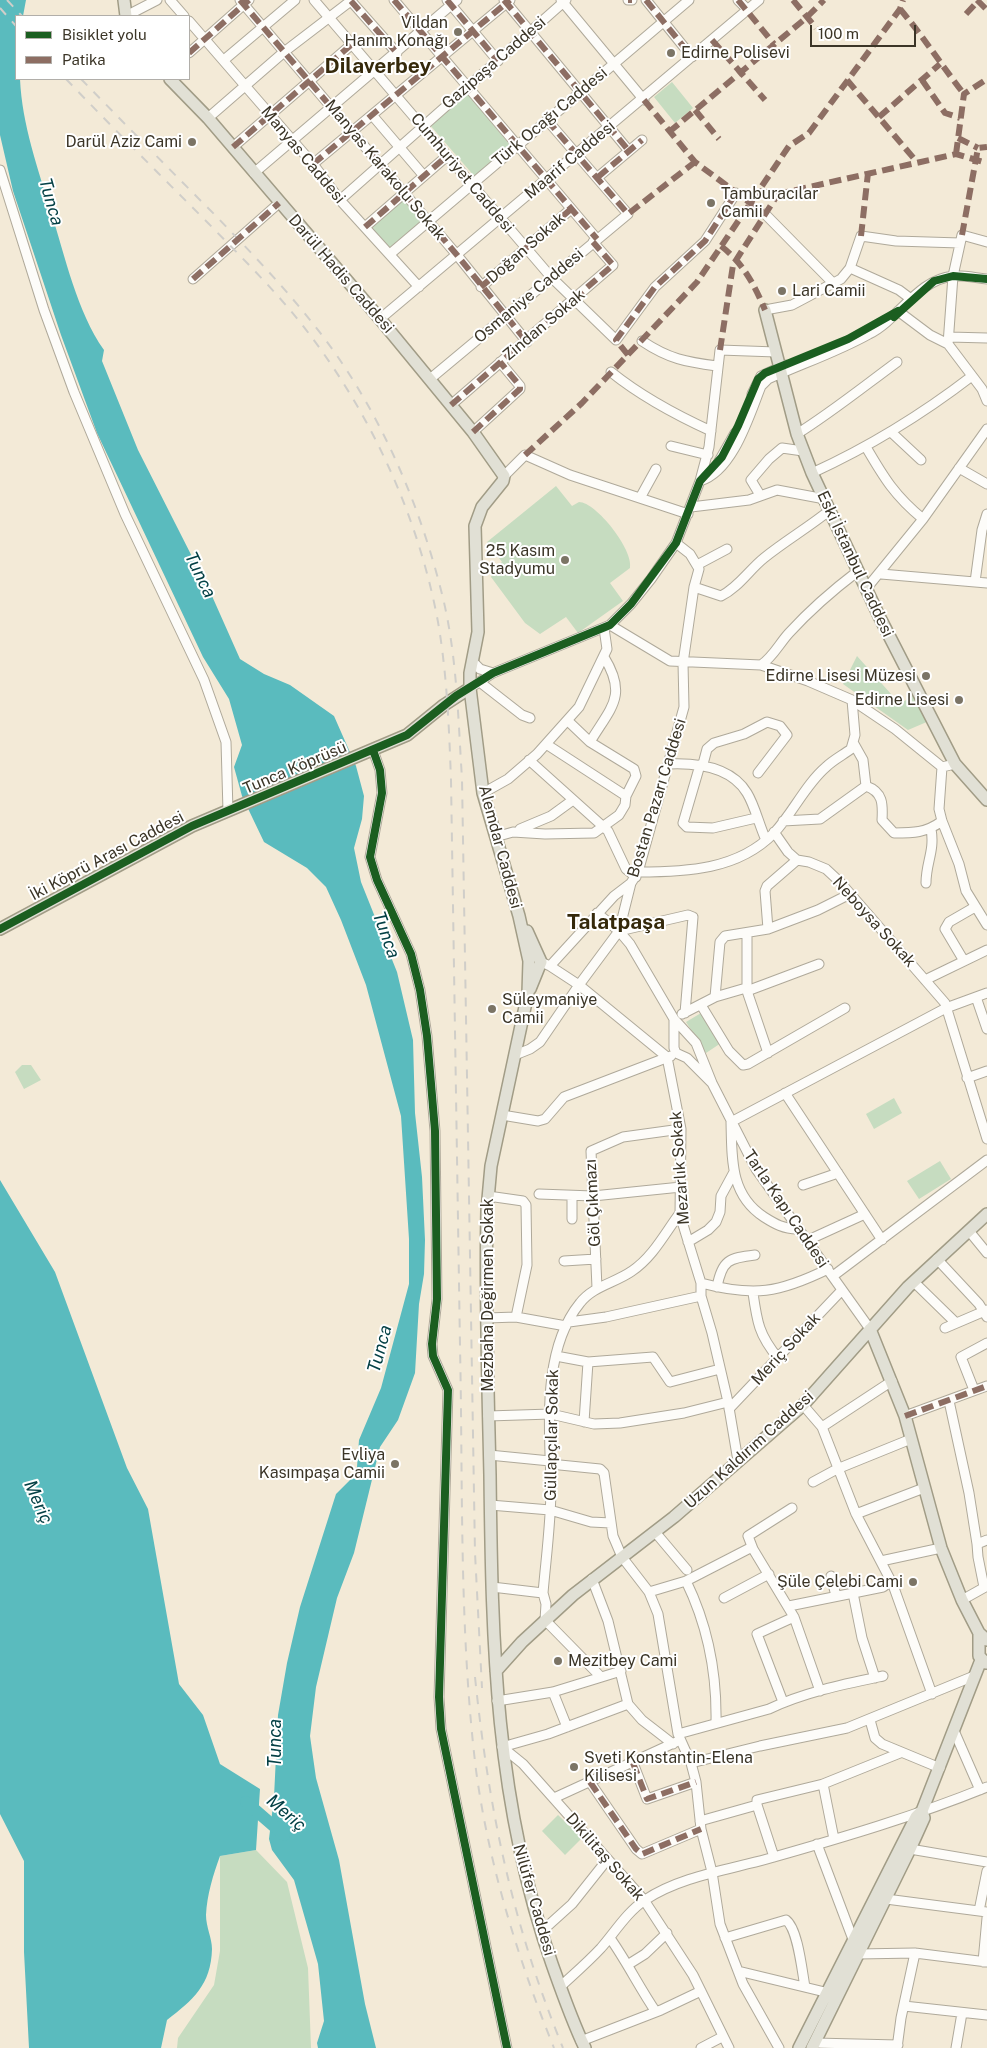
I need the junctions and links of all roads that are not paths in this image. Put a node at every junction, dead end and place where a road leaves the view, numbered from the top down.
1 (124, 0) edge
2 (157, 0) edge
3 (170, 0) edge
4 (295, 0) edge
5 (314, 0) edge
6 (352, 0) edge
7 (646, 0) edge
8 (689, 0) edge
9 (738, 0) edge
10 (759, 0) edge
11 (244, 1) edge
12 (398, 1) edge
13 (507, 1) edge
14 (564, 1) edge
15 (452, 2) edge
16 (748, 10) junction
17 (126, 15) edge
18 (128, 15) edge
19 (183, 15) edge
20 (329, 17) junction
21 (664, 22) junction
22 (190, 23) edge
23 (263, 26) junction
24 (473, 31) junction
25 (530, 31) junction
26 (421, 32) junction
27 (204, 39) junction
28 (351, 45) junction
29 (190, 52) edge
30 (284, 52) junction
31 (397, 53) junction
32 (442, 57) junction
33 (692, 57) junction
34 (224, 60) junction
35 (498, 61) junction
36 (614, 63) junction
37 (375, 72) junction
38 (171, 80) edge
39 (308, 80) junction
40 (245, 86) junction
41 (468, 87) junction
42 (581, 92) junction
43 (395, 95) junction
44 (644, 100) junction
45 (331, 106) junction
46 (270, 114) junction
47 (372, 115) junction
48 (208, 118) junction
49 (547, 120) junction
50 (422, 127) junction
51 (610, 127) junction
52 (353, 132) junction
53 (291, 140) junction
54 (642, 140) dead end
55 (516, 145) junction
56 (232, 147) junction
57 (399, 147) junction
58 (628, 151) junction
59 (578, 154) junction
60 (446, 156) junction
61 (313, 164) junction
62 (380, 165) junction
63 (0, 170) edge
64 (254, 173) junction
65 (424, 176) junction
66 (598, 177) junction
67 (546, 181) junction
68 (471, 184) junction
69 (404, 193) junction
70 (736, 193) dead end
71 (340, 200) junction
72 (279, 203) junction
73 (571, 209) junction
74 (765, 214) dead end
75 (500, 219) junction
76 (428, 221) junction
77 (365, 227) junction
78 (961, 239) junction
79 (595, 240) junction
80 (987, 242) edge
81 (526, 249) junction
82 (390, 254) junction
83 (458, 255) junction
84 (850, 268) junction
85 (953, 276) junction
86 (551, 277) junction
87 (193, 278) dead end
88 (987, 279) edge
89 (833, 283) junction
90 (419, 287) junction
91 (481, 287) junction
92 (911, 299) junction
93 (574, 300) junction
94 (764, 310) joint
95 (898, 311) junction
96 (506, 316) junction
97 (380, 319) junction
98 (987, 338) edge
99 (642, 341) dead end
100 (949, 341) junction
101 (527, 342) junction
102 (776, 352) junction
103 (500, 362) junction
104 (897, 362) dead end
105 (718, 366) junction
106 (780, 370) junction
107 (612, 372) dead end
108 (972, 376) junction
109 (430, 379) junction
110 (987, 399) edge
111 (451, 406) junction
112 (987, 429) edge
113 (711, 431) junction
114 (473, 432) junction
115 (891, 432) junction
116 (798, 434) junction
117 (671, 446) dead end
118 (866, 448) junction
119 (803, 450) junction
120 (708, 455) junction
121 (921, 460) dead end
122 (656, 468) dead end
123 (959, 468) junction
124 (812, 473) junction
125 (504, 476) junction
126 (700, 481) junction
127 (987, 484) edge
128 (760, 495) junction
129 (640, 498) junction
130 (824, 499) junction
131 (690, 510) junction
132 (830, 510) junction
133 (987, 514) edge
134 (923, 519) junction
135 (676, 543) junction
136 (727, 549) dead end
137 (697, 565) junction
138 (858, 571) junction
139 (881, 574) junction
140 (975, 582) junction
141 (987, 583) edge
142 (694, 587) junction
143 (866, 590) junction
144 (607, 626) junction
145 (604, 658) junction
146 (472, 661) junction
147 (683, 663) junction
148 (761, 665) junction
149 (493, 673) junction
150 (476, 686) junction
151 (852, 700) junction
152 (530, 718) dead end
153 (568, 721) junction
154 (590, 742) junction
155 (546, 744) junction
156 (854, 744) junction
157 (370, 752) junction
158 (529, 760) junction
159 (670, 764) junction
160 (701, 764) junction
161 (955, 764) junction
162 (942, 767) junction
163 (758, 773) dead end
164 (866, 786) junction
165 (483, 793) junction
166 (626, 796) junction
167 (573, 800) junction
168 (987, 800) edge
169 (228, 812) junction
170 (756, 818) junction
171 (942, 821) junction
172 (783, 822) junction
173 (604, 826) junction
174 (930, 829) junction
175 (513, 832) junction
176 (774, 832) junction
177 (495, 837) junction
178 (766, 840) junction
179 (797, 860) junction
180 (635, 877) junction
181 (926, 882) dead end
182 (850, 894) junction
183 (975, 906) junction
184 (597, 913) junction
185 (987, 925) edge
186 (0, 929) edge
187 (768, 929) junction
188 (619, 931) junction
189 (747, 932) junction
190 (987, 950) edge
191 (537, 960) junction
192 (964, 961) junction
193 (819, 964) dead end
194 (925, 980) junction
195 (579, 984) junction
196 (746, 989) junction
197 (987, 993) edge
198 (715, 997) junction
199 (976, 997) junction
200 (701, 1005) junction
201 (844, 1008) dead end
202 (946, 1008) junction
203 (685, 1013) junction
204 (674, 1019) junction
205 (987, 1029) edge
206 (692, 1038) junction
207 (674, 1043) junction
208 (697, 1047) junction
209 (676, 1053) junction
210 (768, 1053) junction
211 (515, 1055) junction
212 (667, 1057) junction
213 (687, 1058) junction
214 (987, 1071) edge
215 (967, 1078) junction
216 (712, 1083) junction
217 (785, 1094) junction
218 (502, 1115) junction
219 (731, 1122) junction
220 (985, 1125) edge
221 (681, 1129) junction
222 (987, 1139) edge
223 (987, 1160) edge
224 (734, 1172) junction
225 (838, 1173) junction
226 (803, 1185) dead end
227 (681, 1187) junction
228 (539, 1194) dead end
229 (488, 1196) junction
230 (572, 1196) junction
231 (593, 1196) junction
232 (680, 1213) junction
233 (865, 1214) junction
234 (987, 1214) edge
235 (572, 1219) dead end
236 (797, 1229) junction
237 (969, 1230) junction
238 (882, 1240) junction
239 (806, 1241) junction
240 (688, 1242) junction
241 (987, 1253) edge
242 (755, 1255) dead end
243 (596, 1259) junction
244 (937, 1259) junction
245 (564, 1261) dead end
246 (831, 1273) junction
247 (914, 1282) junction
248 (701, 1283) junction
249 (717, 1287) junction
250 (597, 1288) junction
251 (842, 1290) junction
252 (753, 1293) junction
253 (701, 1296) junction
254 (986, 1313) edge
255 (487, 1318) junction
256 (516, 1318) junction
257 (956, 1323) junction
258 (567, 1324) junction
259 (945, 1328) dead end
260 (870, 1329) junction
261 (987, 1343) edge
262 (556, 1356) junction
263 (778, 1358) junction
264 (588, 1362) junction
265 (720, 1369) junction
266 (892, 1381) junction
267 (987, 1386) edge
268 (974, 1390) junction
269 (949, 1401) junction
270 (729, 1405) junction
271 (803, 1405) junction
272 (551, 1414) junction
273 (488, 1416) junction
274 (905, 1416) junction
275 (584, 1422) junction
276 (822, 1427) junction
277 (911, 1439) junction
278 (489, 1455) junction
279 (738, 1460) junction
280 (550, 1462) junction
281 (837, 1469) junction
282 (813, 1482) dead end
283 (924, 1488) junction
284 (490, 1505) junction
285 (792, 1508) dead end
286 (550, 1510) junction
287 (856, 1514) junction
288 (611, 1523) junction
289 (655, 1532) junction
290 (987, 1540) edge
291 (977, 1544) junction
292 (752, 1546) junction
293 (941, 1548) junction
294 (622, 1557) junction
295 (881, 1561) junction
296 (687, 1570) dead end
297 (769, 1574) junction
298 (831, 1576) dead end
299 (592, 1579) junction
300 (892, 1581) junction
301 (686, 1582) junction
302 (492, 1587) junction
303 (986, 1587) edge
304 (649, 1592) junction
305 (543, 1593) junction
306 (853, 1593) junction
307 (836, 1596) junction
308 (724, 1598) dead end
309 (962, 1600) junction
310 (789, 1606) junction
311 (794, 1617) junction
312 (545, 1620) junction
313 (983, 1636) edge
314 (983, 1655) edge
315 (496, 1670) junction
316 (620, 1670) junction
317 (600, 1676) junction
318 (974, 1676) junction
319 (820, 1691) junction
320 (553, 1692) junction
321 (932, 1694) junction
322 (497, 1701) junction
323 (782, 1702) junction
324 (628, 1704) junction
325 (870, 1720) junction
326 (716, 1723) junction
327 (567, 1727) junction
328 (955, 1733) junction
329 (677, 1739) junction
330 (502, 1747) junction
331 (900, 1752) junction
332 (633, 1763) junction
333 (691, 1764) junction
334 (940, 1768) junction
335 (590, 1782) junction
336 (696, 1782) junction
337 (823, 1784) junction
338 (984, 1788) edge
339 (554, 1798) junction
340 (758, 1804) junction
341 (922, 1811) junction
342 (700, 1825) junction
343 (834, 1839) junction
344 (817, 1844) junction
345 (910, 1849) junction
346 (774, 1857) junction
347 (607, 1860) junction
348 (987, 1862) edge
349 (987, 1871) edge
350 (712, 1872) junction
351 (886, 1899) junction
352 (644, 1900) junction
353 (983, 1912) edge
354 (987, 1918) edge
355 (540, 1932) junction
356 (667, 1933) junction
357 (610, 1938) junction
358 (725, 1938) junction
359 (854, 1942) junction
360 (915, 1953) junction
361 (858, 1954) junction
362 (985, 1962) edge
363 (629, 1964) junction
364 (738, 1971) junction
365 (560, 1987) junction
366 (805, 1987) junction
367 (701, 1992) junction
368 (829, 1993) junction
369 (904, 2006) junction
370 (656, 2012) junction
371 (962, 2012) junction
372 (987, 2015) edge
373 (722, 2037) junction
374 (583, 2045) edge
375 (813, 2045) edge
376 (897, 2046) edge
377 (506, 2048) edge
378 (701, 2048) edge
379 (729, 2048) edge
380 (779, 2048) edge
381 (799, 2048) edge
382 (956, 2048) edge

1 - 17 main road
2 - 18 street
3 - 19 street
4 - 23 street
5 - 20 street, Cumhuriyet Caddesi
6 - 20 street
6 - 31 street
7 - 21 street
8 - 21 street, Türk Ocağı Caddesi
9 - 16 street
10 - 16 street, Maarif Caddesi
11 - 23 street, Manyas Karakolu Sokak
11 - 27 street
12 - 26 street
13 - 24 street
13 - 25 street
14 - 25 street, Gazipaşa Caddesi
14 - 36 street
15 - 24 street
15 - 26 street
16 - 33 street, Maarif Caddesi
20 - 28 street, Cumhuriyet Caddesi
20 - 30 street
21 - 33 street
21 - 36 street, Türk Ocağı Caddesi
22 - 27 street, Manyas Caddesi
23 - 30 street, Manyas Karakolu Sokak
23 - 34 street
24 - 32 street
24 - 35 street
25 - 35 street, Gazipaşa Caddesi
25 - 42 street
26 - 31 street
26 - 32 street
27 - 29 street
27 - 34 street, Manyas Caddesi
28 - 37 street, Cumhuriyet Caddesi
28 - 39 street
30 - 39 street, Manyas Karakolu Sokak
30 - 40 street
31 - 37 street
32 - 41 street
32 - 43 street
33 - 44 street, Maarif Caddesi
34 - 40 street, Manyas Caddesi
35 - 41 street, Gazipaşa Caddesi
36 - 42 street, Türk Ocağı Caddesi
36 - 44 street
37 - 43 street, Cumhuriyet Caddesi
37 - 45 street
38 - 48 main road, Darül Hadis Caddesi
39 - 45 street, Manyas Karakolu Sokak
39 - 46 street
40 - 46 street, Manyas Caddesi
40 - 48 street
41 - 50 street, Gazipaşa Caddesi
41 - 55 street
42 - 49 street, Türk Ocağı Caddesi
42 - 51 street
43 - 47 street
43 - 50 street, Cumhuriyet Caddesi
44 - 51 street, Maarif Caddesi
45 - 52 street, Manyas Karakolu Sokak
45 - 53 street
46 - 53 street, Manyas Caddesi
46 - 56 street
47 - 52 street
47 - 57 street
48 - 56 main road, Darül Hadis Caddesi
49 - 55 street, Türk Ocağı Caddesi
49 - 59 street
50 - 57 street, Gazipaşa Caddesi
50 - 60 street, Cumhuriyet Caddesi
51 - 58 street
51 - 59 street, Maarif Caddesi
52 - 61 street
52 - 62 street, Manyas Karakolu Sokak
53 - 61 street, Manyas Caddesi
53 - 64 street
54 - 58 street
55 - 67 street
55 - 68 street, Türk Ocağı Caddesi
56 - 64 main road, Darül Hadis Caddesi
57 - 62 street, Gazipaşa Caddesi
57 - 65 street
58 - 66 street
59 - 66 street
59 - 67 street, Maarif Caddesi
60 - 65 street
60 - 68 street, Cumhuriyet Caddesi
61 - 71 street, Manyas Caddesi
62 - 69 street, Manyas Karakolu Sokak
62 - 71 street, Gazipaşa Caddesi
63 - 169 street
64 - 72 main road, Darül Hadis Caddesi
65 - 69 street
66 - 79 street, Osmaniye Caddesi
67 - 73 street
67 - 75 street, Maarif Caddesi
68 - 75 street, Cumhuriyet Caddesi
68 - 76 street, Türk Ocağı Caddesi
69 - 76 street, Manyas Karakolu Sokak
69 - 77 street
70 - 93 street, Cumhuriyet Caddesi
71 - 77 street, Manyas Caddesi
72 - 87 street
72 - 97 main road, Darül Hadis Caddesi
73 - 79 street
73 - 81 street, Doğan Sokak
74 - 89 street
75 - 81 street, Cumhuriyet Caddesi
75 - 83 street, Maarif Caddesi
76 - 82 street, Türk Ocağı Caddesi
76 - 83 street, Manyas Karakolu Sokak
77 - 82 street, Manyas Caddesi
78 - 80 street
78 - 84 street
78 - 85 street
79 - 86 street, Osmaniye Caddesi
79 - 93 street, Zindan Sokak
81 - 86 street, Cumhuriyet Caddesi
81 - 91 street, Doğan Sokak
82 - 90 street, Manyas Caddesi
83 - 90 street, Maarif Caddesi
83 - 91 street, Manyas Karakolu Sokak
84 - 89 street
84 - 92 street
85 - 88 street
85 - 92 street
85 - 100 street
86 - 93 street, Cumhuriyet Caddesi
86 - 96 street, Osmaniye Caddesi
89 - 94 street
90 - 97 street, Maarif Caddesi
91 - 96 street, Manyas Karakolu Sokak
92 - 95 street
93 - 101 street, Zindan Sokak
94 - 102 main road, Eski İstanbul Caddesi
95 - 100 street
95 - 106 street
96 - 101 street, Manyas Karakolu Sokak
96 - 109 street, Osmaniye Caddesi
97 - 109 main road, Darül Hadis Caddesi
98 - 100 street
99 - 105 street
100 - 108 street
101 - 103 street, Zindan Sokak
102 - 105 street
102 - 106 main road, Eski İstanbul Caddesi
103 - 111 street, Zindan Sokak
103 - 114 street
104 - 116 street
105 - 113 street
106 - 116 main road, Eski İstanbul Caddesi
106 - 126 street
107 - 113 street
108 - 110 street
108 - 115 street
109 - 111 main road, Darül Hadis Caddesi
111 - 114 main road, Darül Hadis Caddesi
112 - 123 street
113 - 120 street
114 - 125 main road, Darül Hadis Caddesi
115 - 118 street
115 - 121 street
116 - 119 main road, Eski İstanbul Caddesi
117 - 120 street
118 - 124 street
118 - 134 street
119 - 124 main road, Eski İstanbul Caddesi
119 - 128 street
120 - 126 street
122 - 129 street
123 - 127 street
123 - 134 street
124 - 130 main road, Eski İstanbul Caddesi
125 - 129 street
125 - 146 main road, Alemdar Caddesi
126 - 131 street
128 - 130 street
128 - 131 street
129 - 131 street
130 - 132 main road, Eski İstanbul Caddesi
131 - 135 street
132 - 138 main road, Eski İstanbul Caddesi
132 - 142 street
133 - 140 street
134 - 139 street
135 - 137 street
135 - 144 street
136 - 137 street
137 - 142 street, Bostan Pazarı Caddesi
138 - 143 main road, Eski İstanbul Caddesi
138 - 148 street
139 - 140 street
139 - 143 street
140 - 141 street
142 - 147 street, Bostan Pazarı Caddesi
143 - 161 main road, Eski İstanbul Caddesi
144 - 145 street
144 - 147 street
144 - 149 street
145 - 153 street
145 - 154 street
146 - 149 street
146 - 150 main road, Alemdar Caddesi
147 - 148 street
147 - 159 street, Bostan Pazarı Caddesi
148 - 151 street
149 - 150 street
150 - 152 street
150 - 157 main road, Tunca Köprüsü
150 - 165 main road, Alemdar Caddesi
151 - 156 street
151 - 162 street
153 - 154 street
153 - 155 street
154 - 166 street
155 - 158 street
155 - 166 street
156 - 164 street
156 - 172 street
157 - 169 main road, Tunca Köprüsü
157 - 377 street
158 - 165 street
158 - 167 street
159 - 160 street
159 - 180 street, Bostan Pazarı Caddesi
160 - 163 street
160 - 170 street
160 - 170 street
161 - 162 street
161 - 168 main road, Eski İstanbul Caddesi
162 - 171 street
164 - 172 street
164 - 174 street
165 - 177 main road, Alemdar Caddesi
166 - 173 street
167 - 173 street
167 - 175 street
169 - 186 main road, İki Köprü Arası Caddesi
170 - 178 street
171 - 174 street
171 - 183 street
172 - 176 street
173 - 175 street
173 - 180 street
174 - 181 street
175 - 177 street
176 - 178 street
176 - 179 street
177 - 191 main road, Alemdar Caddesi
178 - 180 street
179 - 182 street, Neboysa Sokak
179 - 187 street
180 - 184 street
180 - 188 street, Bostan Pazarı Caddesi
182 - 187 street
182 - 194 street, Neboysa Sokak
183 - 185 street
183 - 192 street
184 - 188 street
184 - 191 street
187 - 189 street
188 - 195 street, Bostan Pazarı Caddesi
188 - 203 street
188 - 204 street, Tarla Kapı Caddesi
189 - 196 street
189 - 198 street
190 - 192 street
191 - 195 street
191 - 211 main road, Alemdar Caddesi
192 - 194 street
193 - 196 street
194 - 202 street, Neboysa Sokak
195 - 211 street, Bostan Pazarı Caddesi
195 - 212 street
196 - 198 street
196 - 210 street
197 - 199 street
198 - 200 street
199 - 202 street
199 - 205 street
200 - 203 street
200 - 210 street
201 - 210 street
202 - 215 street, Neboysa Sokak
202 - 217 street
203 - 204 street
204 - 206 street, Tarla Kapı Caddesi
204 - 207 street
206 - 207 street
206 - 208 street, Tarla Kapı Caddesi
207 - 209 street
208 - 213 street
208 - 216 street, Tarla Kapı Caddesi
209 - 212 street
209 - 213 street, Tarla Kapı Caddesi
211 - 218 main road
212 - 218 street
212 - 221 street, Mezarlık Sokak
213 - 216 street, Tarla Kapı Caddesi
214 - 215 street
215 - 220 street, Neboysa Sokak
216 - 219 street, Tarla Kapı Caddesi
217 - 219 street
217 - 225 street
218 - 229 main road, Mezbaha Değirmen Sokak
219 - 224 street
219 - 236 street, Tarla Kapı Caddesi
220 - 222 street, Neboysa Sokak
221 - 227 street, Mezarlık Sokak
221 - 231 street, Göl Çıkmazı
223 - 238 street
224 - 236 street
224 - 240 street
225 - 226 street
225 - 233 street
227 - 231 street
227 - 232 street, Mezarlık Sokak
228 - 230 street
229 - 255 main road, Mezbaha Değirmen Sokak
229 - 256 street
230 - 231 street
230 - 235 street
231 - 243 street, Göl Çıkmazı
232 - 240 street, Mezarlık Sokak
232 - 250 street, Güllapçılar Sokak
233 - 238 street
233 - 239 street
234 - 237 main road, Uzun Kaldırım Caddesi
236 - 239 street, Tarla Kapı Caddesi
237 - 241 street
237 - 244 main road, Uzun Kaldırım Caddesi
238 - 246 street
239 - 246 street, Tarla Kapı Caddesi
240 - 248 street, Mezarlık Sokak
242 - 249 street
243 - 245 street, Göl Çıkmazı
243 - 250 street, Göl Çıkmazı
244 - 247 main road, Uzun Kaldırım Caddesi
244 - 254 street
246 - 251 street, Tarla Kapı Caddesi
246 - 252 street
247 - 257 street
247 - 260 main road, Uzun Kaldırım Caddesi
248 - 249 street
248 - 253 street, Mezarlık Sokak
249 - 252 street
250 - 258 street, Güllapçılar Sokak
251 - 260 street, Tarla Kapı Caddesi
251 - 263 street, Meriç Sokak
252 - 263 street
253 - 258 street
253 - 265 street, Mezarlık Sokak
254 - 257 street
255 - 256 street
255 - 273 main road, Mezbaha Değirmen Sokak
256 - 258 street
257 - 259 street
258 - 262 street, Güllapçılar Sokak
260 - 266 main road
260 - 271 main road, Uzun Kaldırım Caddesi
261 - 268 street
262 - 264 street
262 - 272 street, Güllapçılar Sokak
263 - 270 street, Meriç Sokak
264 - 265 street
264 - 275 street
265 - 270 street, Mezarlık Sokak
266 - 274 main road
266 - 276 street
267 - 268 street
268 - 269 street
269 - 274 street
269 - 291 street
270 - 275 street
270 - 279 street, Mezarlık Sokak
271 - 276 street
271 - 279 main road, Uzun Kaldırım Caddesi
272 - 273 street
272 - 275 street
272 - 280 street, Güllapçılar Sokak
273 - 278 main road, Mezbaha Değirmen Sokak
274 - 277 main road
276 - 281 street
277 - 281 street
277 - 283 main road
278 - 280 street
278 - 284 main road, Mezbaha Değirmen Sokak
279 - 289 main road, Uzun Kaldırım Caddesi
280 - 286 street, Güllapçılar Sokak
280 - 288 street
281 - 282 street
281 - 287 street
283 - 287 street
283 - 293 main road
284 - 286 street
284 - 302 main road, Mezbaha Değirmen Sokak
285 - 292 street
286 - 288 street
286 - 305 street, Güllapçılar Sokak
287 - 295 street
288 - 294 street
289 - 294 main road, Uzun Kaldırım Caddesi
289 - 296 street
290 - 291 street
291 - 303 street
292 - 297 street
292 - 301 street
293 - 295 street
293 - 309 main road
294 - 299 main road, Uzun Kaldırım Caddesi
294 - 304 street
295 - 300 street
297 - 308 street
297 - 310 street
298 - 307 street
299 - 312 main road, Uzun Kaldırım Caddesi
299 - 316 street
300 - 306 street
300 - 321 street
301 - 304 street
301 - 326 street
302 - 305 street
302 - 315 main road, Mezbaha Değirmen Sokak
303 - 309 street
304 - 329 street
305 - 312 street, Güllapçılar Sokak
306 - 307 street
306 - 319 street
307 - 310 street
309 - 313 main road
310 - 311 street
311 - 319 street
311 - 323 street
312 - 315 main road, Uzun Kaldırım Caddesi
312 - 317 street
313 - 314 main road
314 - 318 main road
315 - 322 main road
316 - 317 street
316 - 324 street
317 - 320 street
318 - 321 street
318 - 328 main road
319 - 323 street
320 - 322 street
320 - 327 street
321 - 325 street
322 - 330 main road
323 - 326 street
324 - 327 street
324 - 329 street
325 - 331 street
325 - 333 street
326 - 329 street
327 - 330 street
328 - 334 main road
328 - 338 street
329 - 332 street
329 - 333 street
330 - 339 street, Dikilitaş Sokak
330 - 355 main road, Nilüfer Caddesi
331 - 334 street
331 - 337 street
332 - 335 street
332 - 336 street
333 - 336 street
334 - 341 main road
335 - 339 street
335 - 342 street
336 - 342 street
337 - 340 street
337 - 343 street
338 - 341 street
339 - 347 street, Dikilitaş Sokak
340 - 342 street
340 - 346 street
341 - 343 street
341 - 345 main road
341 - 359 main road
342 - 350 street
343 - 344 street
344 - 346 street
344 - 359 street
345 - 348 street
345 - 351 main road
346 - 350 street
347 - 352 street, Dikilitaş Sokak
347 - 355 street
349 - 353 street
350 - 352 street
350 - 358 street
351 - 353 street
351 - 361 main road
352 - 356 street, Dikilitaş Sokak
352 - 357 street
354 - 362 street
355 - 365 main road, Nilüfer Caddesi
356 - 363 street
356 - 367 street, Dikilitaş Sokak
357 - 363 street
357 - 365 street
358 - 364 street
358 - 366 street
359 - 368 main road
360 - 361 street
360 - 362 street
360 - 369 street
361 - 375 main road
363 - 370 street
364 - 366 street
364 - 380 street
365 - 374 main road, Nilüfer Caddesi
366 - 368 street
367 - 370 street
367 - 373 street, Dikilitaş Sokak
368 - 381 main road
369 - 371 street
369 - 376 street
370 - 374 street
371 - 372 street
371 - 382 street
373 - 378 street
373 - 379 street, Dikilitaş Sokak
375 - 376 street

